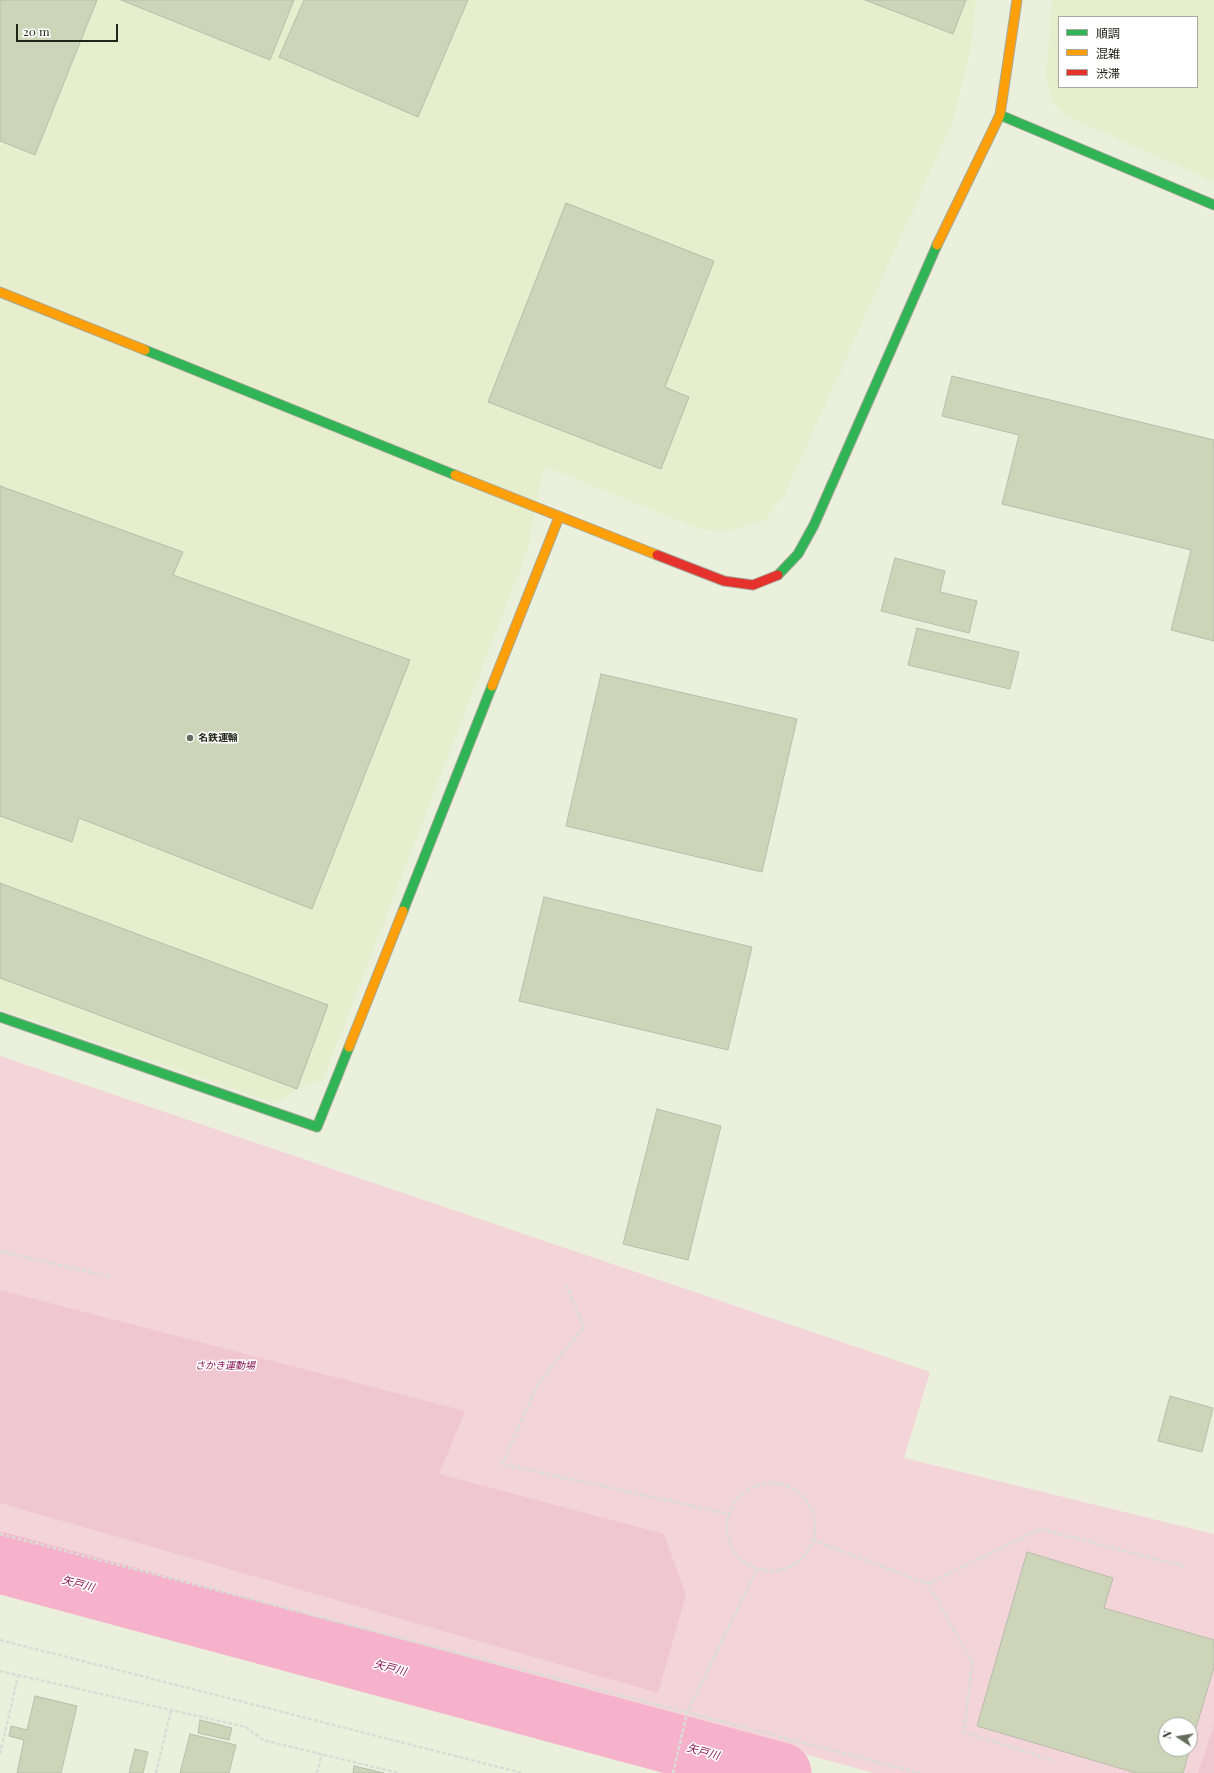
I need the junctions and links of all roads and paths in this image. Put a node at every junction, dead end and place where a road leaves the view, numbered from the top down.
1 (1017, 0) edge
2 (1000, 115) junction
3 (1214, 205) edge
4 (0, 292) edge
5 (560, 517) junction
6 (0, 1017) edge
7 (0, 1251) edge
8 (111, 1277) dead end
9 (566, 1286) dead end
10 (729, 1514) junction
11 (0, 1534) edge
12 (813, 1540) junction
13 (1186, 1567) dead end
14 (757, 1569) junction
15 (928, 1584) junction
16 (0, 1640) edge
17 (0, 1671) edge
18 (18, 1676) junction
19 (171, 1710) junction
20 (687, 1713) junction
21 (0, 1754) edge
22 (322, 1754) junction
23 (1055, 1761) dead end
24 (156, 1773) edge
25 (317, 1773) edge
26 (399, 1773) edge
27 (522, 1773) edge
28 (673, 1773) edge
29 (920, 1773) edge

1 - 2 street
2 - 3 street
2 - 5 street
4 - 5 street
5 - 6 street
7 - 8 path
9 - 10 path
10 - 12 path
10 - 14 path
11 - 20 path
12 - 14 path
12 - 15 path
13 - 15 path
14 - 20 path
15 - 23 path
16 - 27 path
17 - 18 path
18 - 19 path
18 - 21 path
19 - 22 path
19 - 24 path
20 - 28 path
20 - 29 path
22 - 25 path
22 - 26 path

